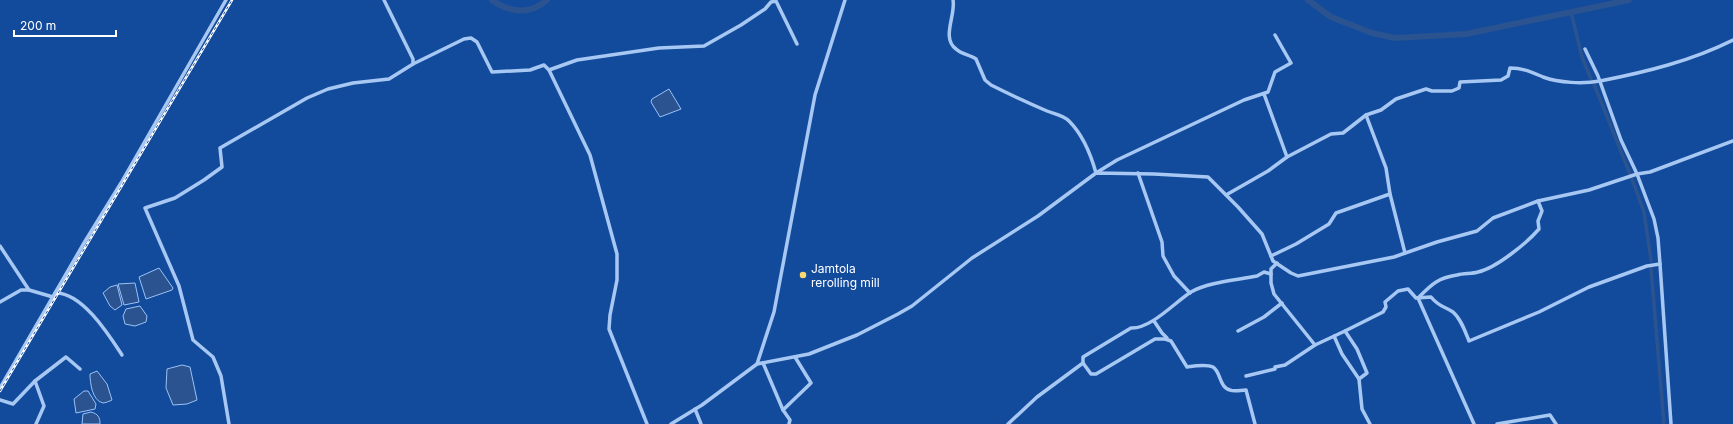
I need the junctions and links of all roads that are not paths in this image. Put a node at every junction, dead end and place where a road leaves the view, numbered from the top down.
1 (226, 0) edge
2 (384, 0) edge
3 (845, 0) edge
4 (953, 0) edge
5 (773, 1) edge
6 (1275, 35) dead end
7 (1733, 40) edge
8 (797, 44) dead end
9 (1585, 49) dead end
10 (413, 64) junction
11 (549, 70) junction
12 (1600, 81) junction
13 (1264, 94) junction
14 (1366, 115) junction
15 (1733, 141) edge
16 (1287, 157) junction
17 (1096, 173) junction
18 (1138, 173) junction
19 (1637, 174) junction
20 (1390, 194) junction
21 (1226, 195) junction
22 (1538, 201) junction
23 (0, 246) edge
24 (1405, 253) junction
25 (1271, 256) junction
26 (1277, 264) junction
27 (1660, 264) junction
28 (1271, 274) junction
29 (29, 290) junction
30 (55, 293) junction
31 (1190, 293) junction
32 (53, 297) junction
33 (1418, 298) junction
34 (0, 302) edge
35 (1282, 303) junction
36 (1154, 320) junction
37 (1238, 331) dead end
38 (1345, 331) junction
39 (1334, 336) junction
40 (1169, 340) junction
41 (1316, 345) junction
42 (122, 355) dead end
43 (795, 357) junction
44 (763, 363) junction
45 (1083, 363) junction
46 (757, 364) junction
47 (80, 369) dead end
48 (1246, 376) dead end
49 (1359, 379) junction
50 (35, 381) junction
51 (0, 388) edge
52 (0, 400) edge
53 (695, 409) junction
54 (783, 410) junction
55 (36, 424) edge
56 (229, 424) edge
57 (647, 424) edge
58 (671, 424) edge
59 (701, 424) edge
60 (789, 424) edge
61 (1008, 424) edge
62 (1255, 424) edge
63 (1370, 424) edge
64 (1474, 424) edge
65 (1497, 424) edge
66 (1556, 424) edge
67 (1670, 424) edge

1 - 30 street
2 - 10 street
3 - 46 street
4 - 17 street
5 - 8 street
5 - 11 street
6 - 13 street
7 - 12 street
9 - 12 street
10 - 11 street
10 - 56 street
11 - 57 street
12 - 14 street
12 - 19 street
13 - 16 street
13 - 17 street
14 - 16 street
14 - 20 street
15 - 19 street
16 - 21 street
17 - 18 street
17 - 43 street
18 - 21 street
18 - 31 street
19 - 22 street
19 - 27 street
20 - 24 street
20 - 25 street
21 - 25 street
22 - 24 street
22 - 33 street
23 - 29 street
24 - 26 street
25 - 26 street
26 - 28 street
27 - 33 street
27 - 67 street
28 - 31 street
28 - 35 street
29 - 32 street
29 - 34 street
30 - 32 street
30 - 42 street
31 - 36 street
32 - 51 street
33 - 38 street
33 - 64 street
35 - 37 street
35 - 41 street
36 - 40 street
36 - 45 street
38 - 39 street
38 - 49 street
39 - 41 street
39 - 49 street
40 - 45 street
40 - 62 street
41 - 48 street
43 - 44 street
43 - 54 street
44 - 46 street
44 - 54 street
45 - 61 street
46 - 53 street
47 - 50 street
49 - 63 street
50 - 52 street
50 - 55 street
53 - 58 street
53 - 59 street
54 - 60 street
65 - 66 street

